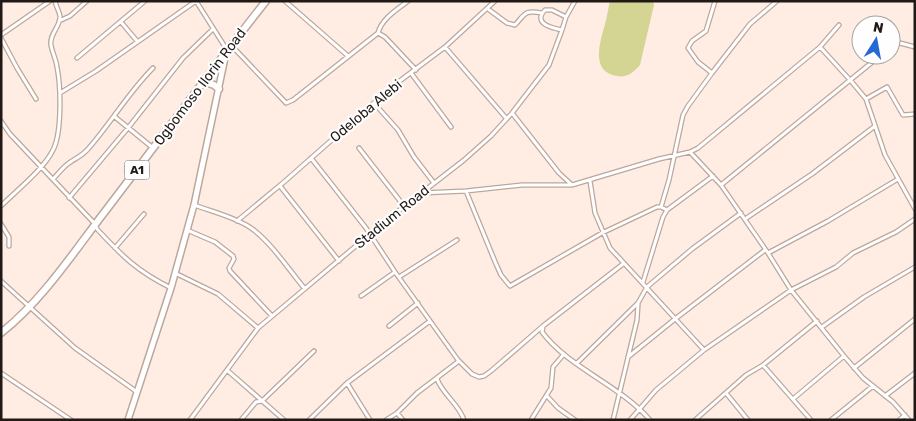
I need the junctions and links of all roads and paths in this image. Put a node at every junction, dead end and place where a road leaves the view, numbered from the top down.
1 (50, 1) edge
2 (55, 1) edge
3 (87, 1) edge
4 (145, 1) edge
5 (196, 1) edge
6 (266, 1) edge
7 (285, 1) edge
8 (408, 1) edge
9 (495, 1) edge
10 (574, 1) edge
11 (715, 1) edge
12 (777, 1) edge
13 (488, 9) junction
14 (542, 12) junction
15 (566, 17) junction
16 (59, 21) junction
17 (121, 22) junction
18 (839, 25) dead end
19 (213, 29) junction
20 (562, 30) junction
21 (378, 33) junction
22 (1, 36) edge
23 (137, 42) junction
24 (901, 43) edge
25 (915, 46) edge
26 (445, 47) junction
27 (820, 47) junction
28 (229, 48) junction
29 (348, 56) junction
30 (77, 58) dead end
31 (869, 65) edge
32 (153, 68) dead end
33 (416, 70) junction
34 (712, 72) junction
35 (411, 73) junction
36 (851, 80) junction
37 (203, 81) junction
38 (219, 89) junction
39 (60, 93) junction
40 (36, 99) dead end
41 (866, 99) junction
42 (374, 103) junction
43 (512, 113) junction
44 (915, 114) edge
45 (115, 117) junction
46 (506, 118) junction
47 (1, 121) edge
48 (875, 126) junction
49 (451, 127) dead end
50 (128, 128) junction
51 (1, 132) edge
52 (10, 134) junction
53 (154, 148) junction
54 (359, 148) dead end
55 (690, 152) junction
56 (673, 156) junction
57 (311, 158) junction
58 (41, 167) junction
59 (713, 176) junction
60 (53, 179) junction
61 (898, 179) junction
62 (590, 181) junction
63 (434, 184) junction
64 (572, 185) junction
65 (721, 185) junction
66 (280, 186) junction
67 (466, 191) junction
68 (420, 193) junction
69 (69, 198) junction
70 (194, 205) junction
71 (1, 206) edge
72 (404, 206) junction
73 (661, 207) junction
74 (915, 209) edge
75 (667, 210) junction
76 (741, 213) junction
77 (144, 214) dead end
78 (745, 219) junction
79 (237, 220) junction
80 (915, 220) edge
81 (1, 224) edge
82 (95, 224) junction
83 (187, 230) junction
84 (602, 233) junction
85 (370, 235) junction
86 (458, 240) dead end
87 (9, 246) dead end
88 (115, 248) junction
89 (767, 251) junction
90 (339, 261) junction
91 (623, 264) junction
92 (915, 267) edge
93 (395, 272) junction
94 (175, 273) junction
95 (398, 277) junction
96 (1, 281) edge
97 (643, 282) junction
98 (171, 288) junction
99 (648, 288) junction
100 (305, 289) junction
101 (791, 290) junction
102 (361, 296) dead end
103 (418, 303) junction
104 (638, 303) junction
105 (30, 307) junction
106 (272, 316) junction
107 (675, 318) junction
108 (915, 319) edge
109 (430, 321) junction
110 (817, 321) junction
111 (389, 326) dead end
112 (543, 326) junction
113 (822, 327) junction
114 (258, 328) junction
115 (1, 334) edge
116 (704, 350) junction
117 (314, 351) dead end
118 (564, 354) junction
119 (844, 356) junction
120 (628, 357) junction
121 (460, 362) junction
122 (577, 363) junction
123 (763, 366) junction
124 (854, 368) junction
125 (228, 371) junction
126 (1, 373) edge
127 (915, 373) edge
128 (437, 379) junction
129 (347, 383) junction
130 (873, 386) junction
131 (137, 392) junction
132 (619, 392) junction
133 (726, 392) junction
134 (547, 396) junction
135 (885, 396) junction
136 (793, 399) junction
137 (262, 401) junction
138 (639, 409) junction
139 (397, 413) junction
140 (905, 415) junction
141 (191, 419) edge
142 (71, 420) edge
143 (128, 420) edge
144 (241, 420) edge
145 (284, 420) edge
146 (309, 420) edge
147 (370, 420) edge
148 (386, 420) edge
149 (403, 420) edge
150 (464, 420) edge
151 (531, 420) edge
152 (575, 420) edge
153 (613, 420) edge
154 (630, 420) edge
155 (650, 420) edge
156 (695, 420) edge
157 (748, 420) edge
158 (810, 420) edge
159 (831, 420) edge
160 (899, 420) edge
161 (909, 420) edge

1 - 22 street
2 - 16 street
3 - 16 street
4 - 17 street
5 - 19 street
5 - 23 street
6 - 28 highway, Ogbomoso Ilorin Road / A1
7 - 29 street
8 - 21 street
9 - 13 street, Odeloba Alebi
10 - 15 street, Stadium Road
11 - 34 street
12 - 34 street
13 - 14 street
13 - 26 street, Odeloba Alebi
14 - 15 street
14 - 20 street
15 - 20 street, Stadium Road
16 - 39 street
17 - 23 street
17 - 30 street
18 - 27 street
19 - 28 street
19 - 50 street
20 - 43 street, Stadium Road
21 - 29 street
21 - 33 street
22 - 40 street
23 - 39 street
24 - 25 street
26 - 33 street, Odeloba Alebi
26 - 46 street
27 - 36 street
27 - 55 street
28 - 29 street
28 - 37 highway, Ogbomoso Ilorin Road / A1
28 - 38 main road
31 - 36 street
32 - 45 street
33 - 35 street, Odeloba Alebi
34 - 56 street
35 - 42 street, Odeloba Alebi
35 - 49 street
36 - 41 street
36 - 65 street
37 - 38 highway
37 - 53 highway, Ogbomoso Ilorin Road / A1
38 - 70 main road
39 - 58 street
41 - 44 street
41 - 48 street
42 - 57 street, Odeloba Alebi
42 - 63 street
43 - 46 street, Stadium Road
43 - 64 street
45 - 50 street
45 - 60 street
46 - 63 street, Stadium Road
47 - 52 street
48 - 61 street
48 - 78 street
50 - 53 street
50 - 69 street
51 - 52 street
52 - 58 street
53 - 82 highway, Ogbomoso Ilorin Road / A1
54 - 72 street
55 - 56 street
55 - 59 street
56 - 62 street
56 - 73 street
57 - 66 street, Odeloba Alebi
57 - 85 street
58 - 60 street
58 - 71 street
59 - 65 street
59 - 75 street
60 - 69 street
61 - 74 street
61 - 89 street
62 - 64 street
62 - 84 street
63 - 68 street, Stadium Road
64 - 67 street
65 - 76 street
66 - 79 street, Odeloba Alebi
66 - 90 street
67 - 68 street
67 - 84 street
68 - 72 street, Stadium Road
69 - 82 street
70 - 79 street
70 - 83 main road
72 - 85 street, Stadium Road
73 - 75 street
73 - 84 street
75 - 97 street
76 - 78 street
76 - 99 street
77 - 88 street
78 - 89 street
79 - 100 street
80 - 101 street
81 - 87 street
82 - 88 street
82 - 105 highway, Ogbomoso Ilorin Road / A1
83 - 94 main road
83 - 106 street
84 - 91 street
85 - 90 street, Stadium Road
85 - 93 street
86 - 95 street
88 - 98 street
89 - 101 street
89 - 107 street
90 - 100 street, Stadium Road
91 - 97 street
91 - 112 street
92 - 113 street
93 - 95 street
93 - 102 street
94 - 98 main road
94 - 114 street
95 - 103 street
96 - 105 street
97 - 99 street
98 - 131 main road
99 - 104 street
99 - 107 street
100 - 106 street, Stadium Road
101 - 110 street
101 - 116 street
103 - 109 street
103 - 111 street
104 - 120 street
104 - 122 street
105 - 115 highway, Ogbomoso Ilorin Road / A1
105 - 131 street
106 - 114 street, Stadium Road
107 - 116 street
107 - 120 street
108 - 124 street
109 - 121 street
109 - 129 street
110 - 113 street
110 - 123 street
112 - 118 street
112 - 121 street
113 - 119 street
114 - 125 street, Stadium Road
116 - 138 street
117 - 137 street
118 - 122 street
118 - 134 street
119 - 124 street
119 - 136 street
120 - 132 street
121 - 128 street
122 - 132 street
123 - 133 street
123 - 136 street
124 - 130 street
125 - 137 street
125 - 141 street, Stadium Road
126 - 142 street
127 - 135 street
128 - 139 street
128 - 150 street
129 - 146 street
129 - 147 street
130 - 135 street
130 - 159 street
131 - 143 main road
132 - 138 street
132 - 153 street
133 - 156 street
133 - 157 street
134 - 151 street
134 - 152 street
135 - 140 street
136 - 158 street
137 - 144 street
137 - 145 street
138 - 154 street
138 - 155 street
139 - 148 street
139 - 149 street
140 - 160 street
140 - 161 street

